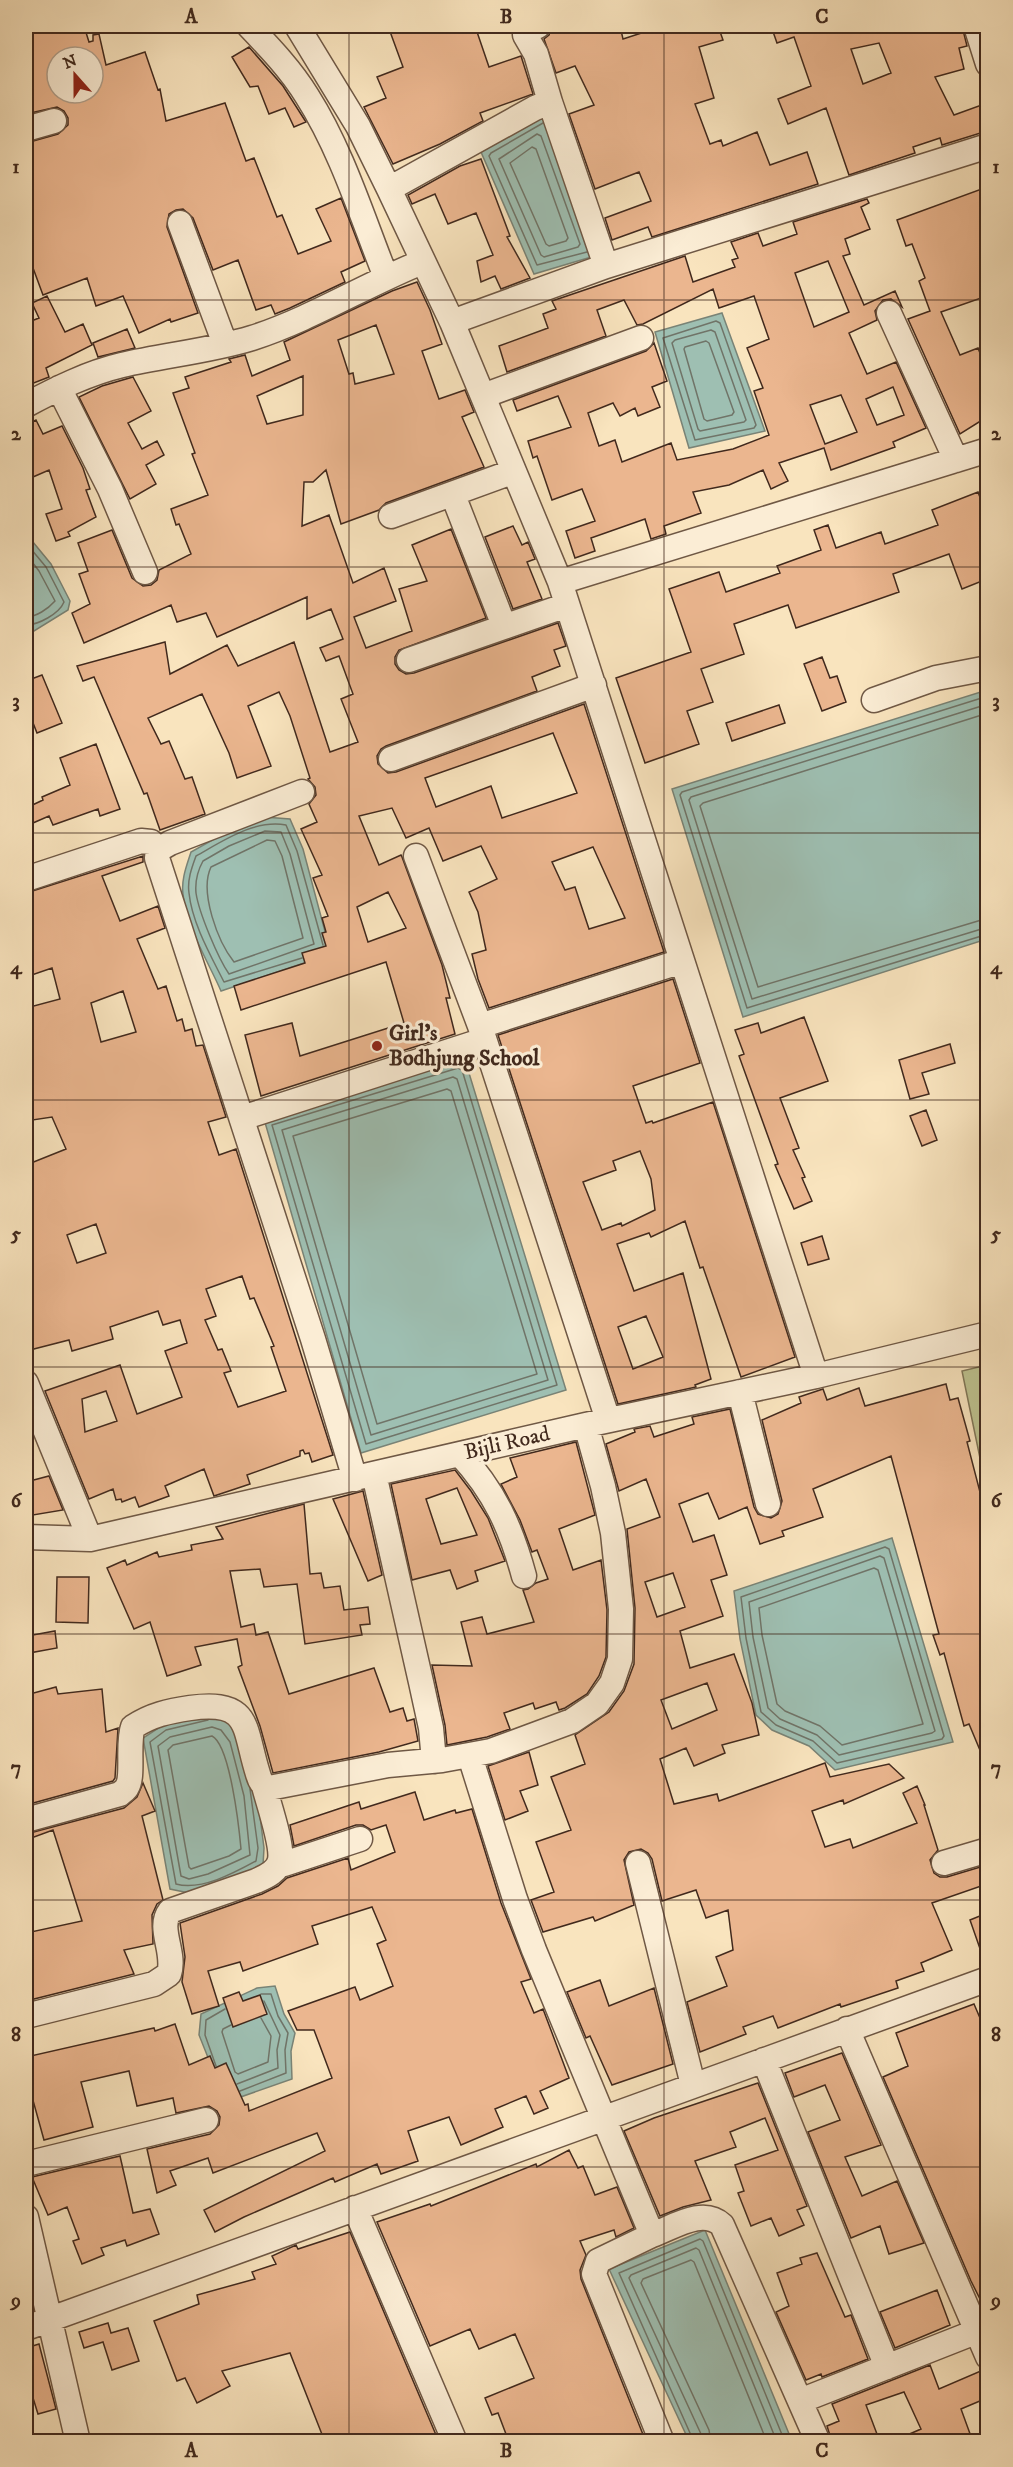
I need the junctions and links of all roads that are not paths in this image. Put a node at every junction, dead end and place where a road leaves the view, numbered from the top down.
1 (249, 26) edge
2 (297, 26) edge
3 (538, 26) edge
4 (976, 26) edge
5 (987, 64) edge
6 (550, 102) junction
7 (54, 121) dead end
8 (26, 129) edge
9 (987, 146) edge
10 (389, 189) junction
11 (180, 223) dead end
12 (423, 262) junction
13 (606, 266) junction
14 (386, 277) junction
15 (889, 313) dead end
16 (452, 322) junction
17 (641, 338) dead end
18 (225, 344) junction
19 (59, 388) junction
20 (483, 396) junction
21 (26, 405) edge
22 (987, 450) edge
23 (956, 460) junction
24 (513, 472) junction
25 (453, 495) junction
26 (391, 516) dead end
27 (145, 572) dead end
28 (560, 582) junction
29 (567, 605) junction
30 (504, 626) junction
31 (409, 660) dead end
32 (987, 668) edge
33 (594, 685) junction
34 (874, 700) dead end
35 (391, 759) dead end
36 (302, 792) dead end
37 (158, 850) junction
38 (416, 856) dead end
39 (26, 879) edge
40 (682, 961) junction
41 (482, 1033) junction
42 (242, 1118) junction
43 (987, 1334) edge
44 (816, 1376) junction
45 (26, 1383) edge
46 (740, 1392) junction
47 (597, 1422) junction
48 (460, 1455) junction
49 (364, 1477) junction
50 (768, 1504) dead end
51 (26, 1537) edge
52 (90, 1539) junction
53 (524, 1576) dead end
54 (470, 1756) junction
55 (434, 1761) junction
56 (264, 1786) junction
57 (26, 1820) edge
58 (360, 1839) dead end
59 (987, 1850) edge
60 (280, 1860) junction
61 (638, 1863) dead end
62 (945, 1863) dead end
63 (987, 1978) edge
64 (26, 2016) edge
65 (847, 2030) junction
66 (764, 2060) junction
67 (693, 2085) junction
68 (603, 2118) junction
69 (206, 2120) dead end
70 (26, 2164) edge
71 (355, 2208) junction
72 (26, 2217) edge
73 (652, 2235) junction
74 (51, 2319) junction
75 (26, 2328) edge
76 (982, 2329) edge
77 (987, 2357) edge
78 (887, 2367) junction
79 (800, 2401) junction
80 (78, 2442) edge
81 (455, 2442) edge
82 (662, 2442) edge
83 (818, 2442) edge

1 - 14 street
2 - 10 street
3 - 6 street
4 - 5 street
6 - 10 street
6 - 13 street
7 - 8 street
9 - 13 street
10 - 12 street
11 - 18 street
12 - 14 street
12 - 16 street
13 - 16 street
14 - 18 street
15 - 23 street
16 - 20 street
17 - 20 street
18 - 19 street
19 - 21 street
19 - 27 street
20 - 24 street
22 - 23 street
23 - 28 street
24 - 25 street
24 - 28 street
25 - 26 street
25 - 30 street
28 - 29 street
29 - 30 street
29 - 33 street
30 - 31 street
32 - 34 street
33 - 35 street
33 - 40 street
36 - 37 street
37 - 39 street
37 - 42 street
38 - 41 street
40 - 41 street
40 - 44 street
41 - 42 street
41 - 47 street
42 - 49 street
43 - 44 street, Bijli Road
44 - 46 street, Bijli Road
45 - 52 street
46 - 47 street, Bijli Road
46 - 50 street
47 - 48 street, Bijli Road
47 - 54 street
48 - 49 street, Bijli Road
48 - 53 street
49 - 52 street, Bijli Road
49 - 55 street
51 - 52 street, Bijli Road
54 - 55 street
54 - 68 street
55 - 56 street
56 - 57 street
56 - 60 street
58 - 60 street
59 - 62 street
60 - 64 street
61 - 67 street
63 - 65 street
65 - 66 street
65 - 76 street
66 - 67 street
66 - 78 street
67 - 68 street
68 - 71 street
68 - 73 street
69 - 70 street
71 - 74 street
71 - 81 street
72 - 74 street
73 - 79 street
73 - 82 street
74 - 75 street
74 - 80 street
76 - 77 street
76 - 78 street
78 - 79 street
79 - 83 street

